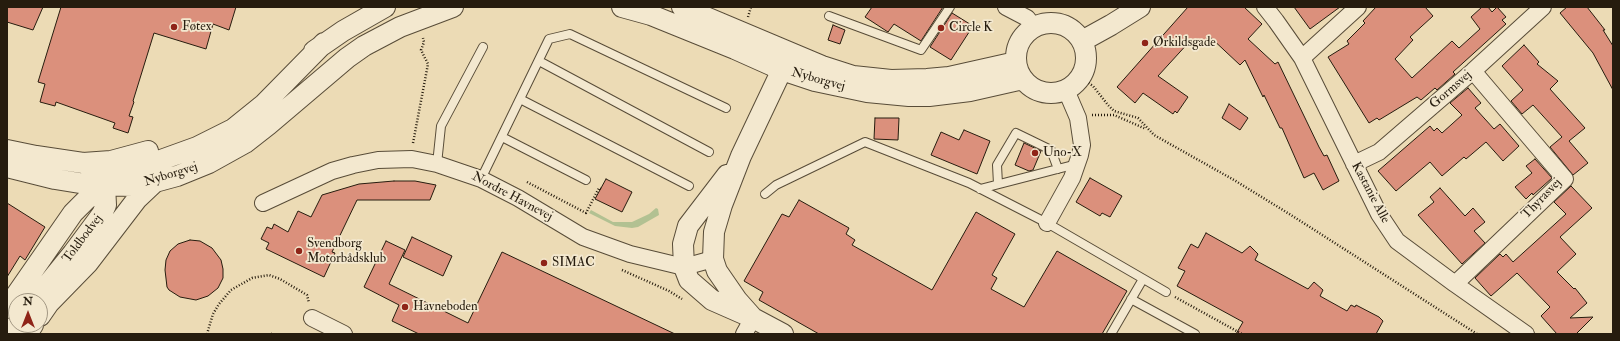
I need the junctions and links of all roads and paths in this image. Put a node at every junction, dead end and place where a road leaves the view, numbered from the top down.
1 (385, 7) edge
2 (622, 7) edge
3 (682, 7) edge
4 (950, 7) edge
5 (1006, 7) edge
6 (1140, 7) edge
7 (1264, 7) edge
8 (1358, 7) edge
9 (1543, 7) edge
10 (448, 8) edge
11 (829, 16) dead end
12 (1034, 27) junction
13 (1082, 41) junction
14 (324, 43) junction
15 (483, 47) dead end
16 (422, 50) dead end
17 (1302, 58) junction
18 (538, 62) junction
19 (785, 62) junction
20 (1020, 70) junction
21 (1473, 71) junction
22 (1081, 78) junction
23 (1066, 90) junction
24 (520, 99) junction
25 (726, 108) dead end
26 (1078, 118) junction
27 (1148, 130) junction
28 (414, 133) dead end
29 (502, 137) junction
30 (7, 150) edge
31 (709, 152) dead end
32 (741, 156) junction
33 (84, 163) junction
34 (437, 164) junction
35 (1077, 164) junction
36 (1354, 164) junction
37 (7, 167) edge
38 (1058, 169) junction
39 (481, 179) junction
40 (586, 180) dead end
41 (527, 181) dead end
42 (154, 182) junction
43 (79, 183) junction
44 (998, 184) junction
45 (106, 186) junction
46 (689, 186) dead end
47 (600, 189) dead end
48 (980, 189) junction
49 (765, 194) dead end
50 (263, 203) dead end
51 (73, 213) junction
52 (1047, 223) junction
53 (713, 258) junction
54 (684, 266) junction
55 (633, 276) dead end
56 (1143, 279) junction
57 (1455, 284) junction
58 (1166, 292) joint
59 (40, 293) edge
60 (1131, 299) junction
61 (683, 300) dead end
62 (48, 306) edge
63 (7, 308) edge
64 (312, 318) joint
65 (749, 326) edge
66 (207, 334) edge
67 (344, 334) edge
68 (783, 334) edge
69 (1111, 334) edge
70 (1195, 334) edge
71 (1242, 334) edge
72 (1477, 334) edge
73 (1526, 334) edge

1 - 14 street, Nyborgvej
2 - 19 street, Nyborgvej
3 - 19 street, Nyborgvej
4 - 11 lane
5 - 12 street
6 - 13 street
7 - 17 street, Kastanie Alle
8 - 17 street
9 - 21 street, Gormsvej
10 - 42 street, Nyborgvej
12 - 13 street
12 - 20 street
13 - 22 street
14 - 33 street, Nyborgvej
14 - 45 street, Nyborgvej
15 - 34 lane
16 - 28 path
17 - 36 street, Kastanie Alle
18 - 24 lane
18 - 25 lane
18 - 31 lane
19 - 20 street, Nyborgvej
19 - 32 street
20 - 23 street
21 - 36 street, Gormsvej
21 - 57 street, Thyrasvej
22 - 23 street
22 - 27 path
23 - 26 street
24 - 29 lane
24 - 46 lane
26 - 27 path
26 - 35 street
27 - 72 path
29 - 39 lane
29 - 40 lane
30 - 33 street
32 - 53 street
32 - 54 street
33 - 45 street
34 - 39 street, Nordre Havnevej
34 - 50 street, Nordre Havnevej
35 - 38 lane
35 - 52 street
36 - 57 street, Kastanie Alle
37 - 43 street
38 - 44 lane
38 - 44 lane
39 - 54 street, Nordre Havnevej
41 - 47 path
42 - 45 street, Nyborgvej
42 - 62 street, Toldbodvej
43 - 45 street
43 - 51 street, Toldbodvej
44 - 48 lane
45 - 51 street, Toldbodvej
45 - 59 street, Toldbodvej
48 - 49 lane
48 - 52 lane
51 - 63 street, Toldbodvej
52 - 56 lane
53 - 54 street, Nordre Havnevej
53 - 65 street
54 - 65 street
55 - 61 path
56 - 58 lane
56 - 60 lane
57 - 73 street, Kastanie Alle
58 - 71 path
60 - 69 lane
60 - 70 lane
64 - 66 path
64 - 67 street
65 - 68 street

